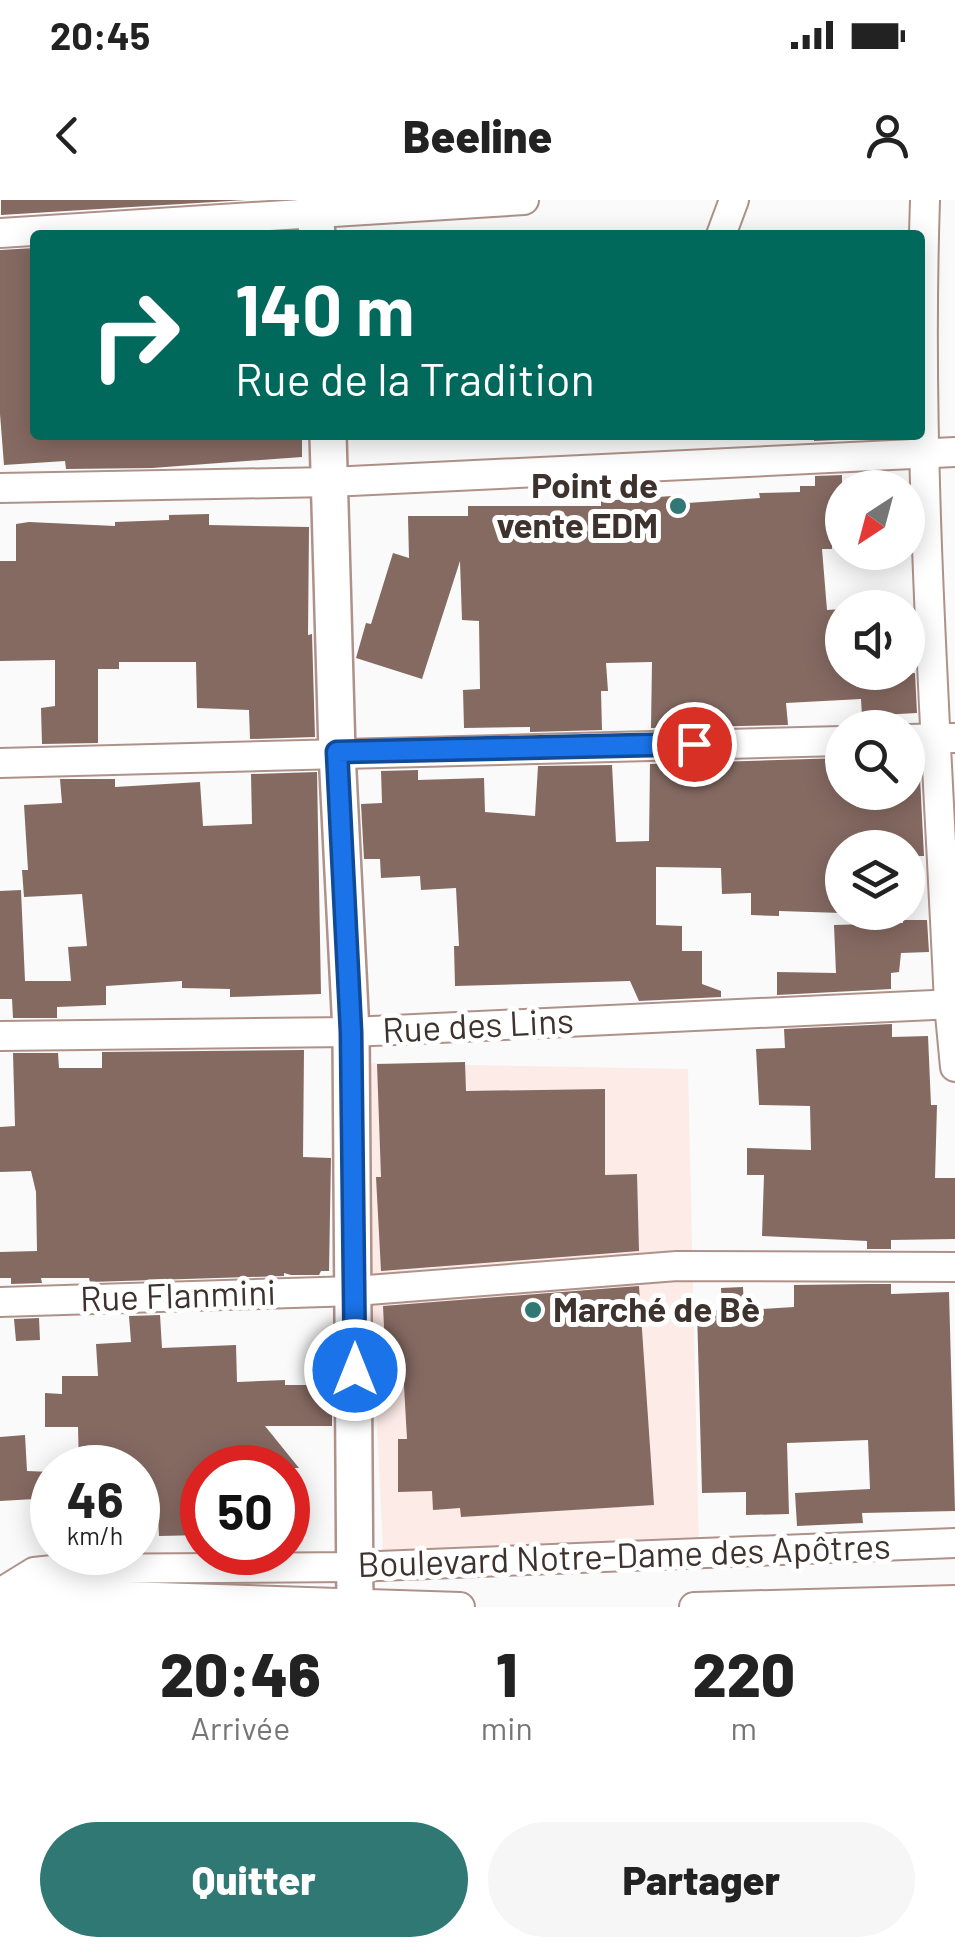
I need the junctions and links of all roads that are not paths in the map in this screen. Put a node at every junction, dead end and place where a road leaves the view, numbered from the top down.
1 (524, 200) edge
2 (734, 200) edge
3 (926, 200) edge
4 (316, 215) edge
5 (53, 230) edge
6 (723, 230) edge
7 (925, 230) edge
8 (30, 231) edge
9 (0, 233) edge
10 (328, 440) edge
11 (662, 440) edge
12 (923, 440) edge
13 (923, 452) junction
14 (955, 452) edge
15 (657, 464) junction
16 (330, 482) junction
17 (0, 488) edge
18 (946, 738) edge
19 (825, 741) edge
20 (337, 752) junction
21 (0, 764) edge
22 (952, 1004) edge
23 (351, 1032) junction
24 (0, 1036) edge
25 (955, 1067) edge
26 (955, 1267) edge
27 (355, 1291) junction
28 (0, 1302) edge
29 (955, 1544) edge
30 (354, 1568) junction
31 (0, 1597) edge
32 (955, 1600) edge
33 (355, 1606) edge
34 (460, 1607) edge
35 (694, 1607) edge

1 - 4 street
2 - 6 street
3 - 7 street
4 - 5 street
8 - 9 street
10 - 16 main road
11 - 15 street
12 - 13 street
13 - 14 street
13 - 15 street
13 - 18 street
15 - 16 street
16 - 17 street
16 - 20 main road
18 - 22 street
19 - 20 street
20 - 21 street
20 - 23 main road
22 - 23 street, Rue des Lins
22 - 25 street
23 - 24 street, Rue des Lins
23 - 27 main road
26 - 27 street, Rue Flanmini
27 - 28 street, Rue Flanmini
27 - 30 main road
29 - 30 street, Boulevard Notre-Dame des Apôtres
30 - 31 street, Boulevard Notre-Dame des Apôtres
30 - 33 main road
31 - 33 street
32 - 35 street
33 - 34 street

